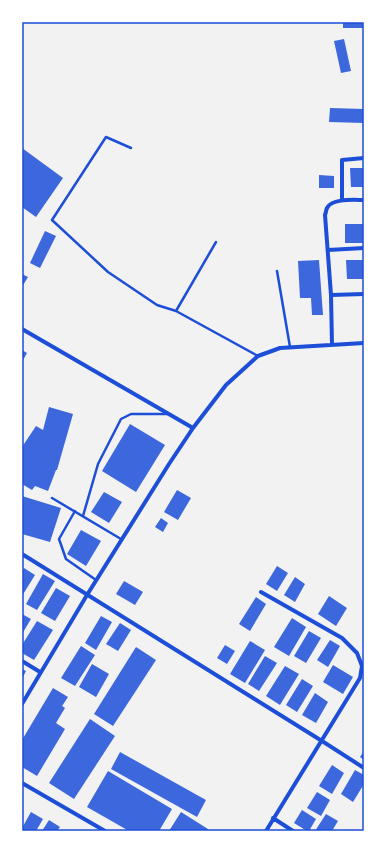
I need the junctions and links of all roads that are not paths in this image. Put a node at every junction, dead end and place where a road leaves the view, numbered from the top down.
1 (131, 148) dead end
2 (364, 158) edge
3 (342, 200) junction
4 (364, 200) edge
5 (216, 242) dead end
6 (364, 248) edge
7 (328, 250) junction
8 (276, 271) dead end
9 (364, 294) edge
10 (331, 295) junction
11 (176, 311) junction
12 (22, 329) edge
13 (364, 343) edge
14 (332, 345) junction
15 (290, 348) junction
16 (258, 356) junction
17 (169, 414) junction
18 (193, 428) junction
19 (52, 498) dead end
20 (75, 511) junction
21 (84, 516) junction
22 (122, 540) junction
23 (22, 554) edge
24 (96, 580) junction
25 (261, 592) dead end
26 (87, 594) junction
27 (22, 661) edge
28 (40, 672) junction
29 (22, 704) edge
30 (322, 741) junction
31 (364, 768) edge
32 (22, 783) edge
33 (273, 818) junction
34 (105, 831) edge
35 (266, 831) edge
36 (294, 831) edge

1 - 11 lane
2 - 3 street
3 - 4 street
3 - 7 street
5 - 11 lane
6 - 7 street
7 - 10 street
8 - 15 lane
9 - 10 street
10 - 14 street
11 - 16 lane
12 - 17 street
13 - 14 street
14 - 15 street
15 - 16 street
16 - 18 street
17 - 18 street
17 - 21 lane
18 - 22 street
19 - 20 lane
20 - 21 lane
20 - 24 lane
21 - 22 lane
22 - 24 street
23 - 26 street
24 - 26 street
25 - 30 street
26 - 28 street
26 - 30 street
27 - 28 street
28 - 29 street
30 - 31 street
30 - 33 street
32 - 34 street
33 - 35 street
33 - 36 street

